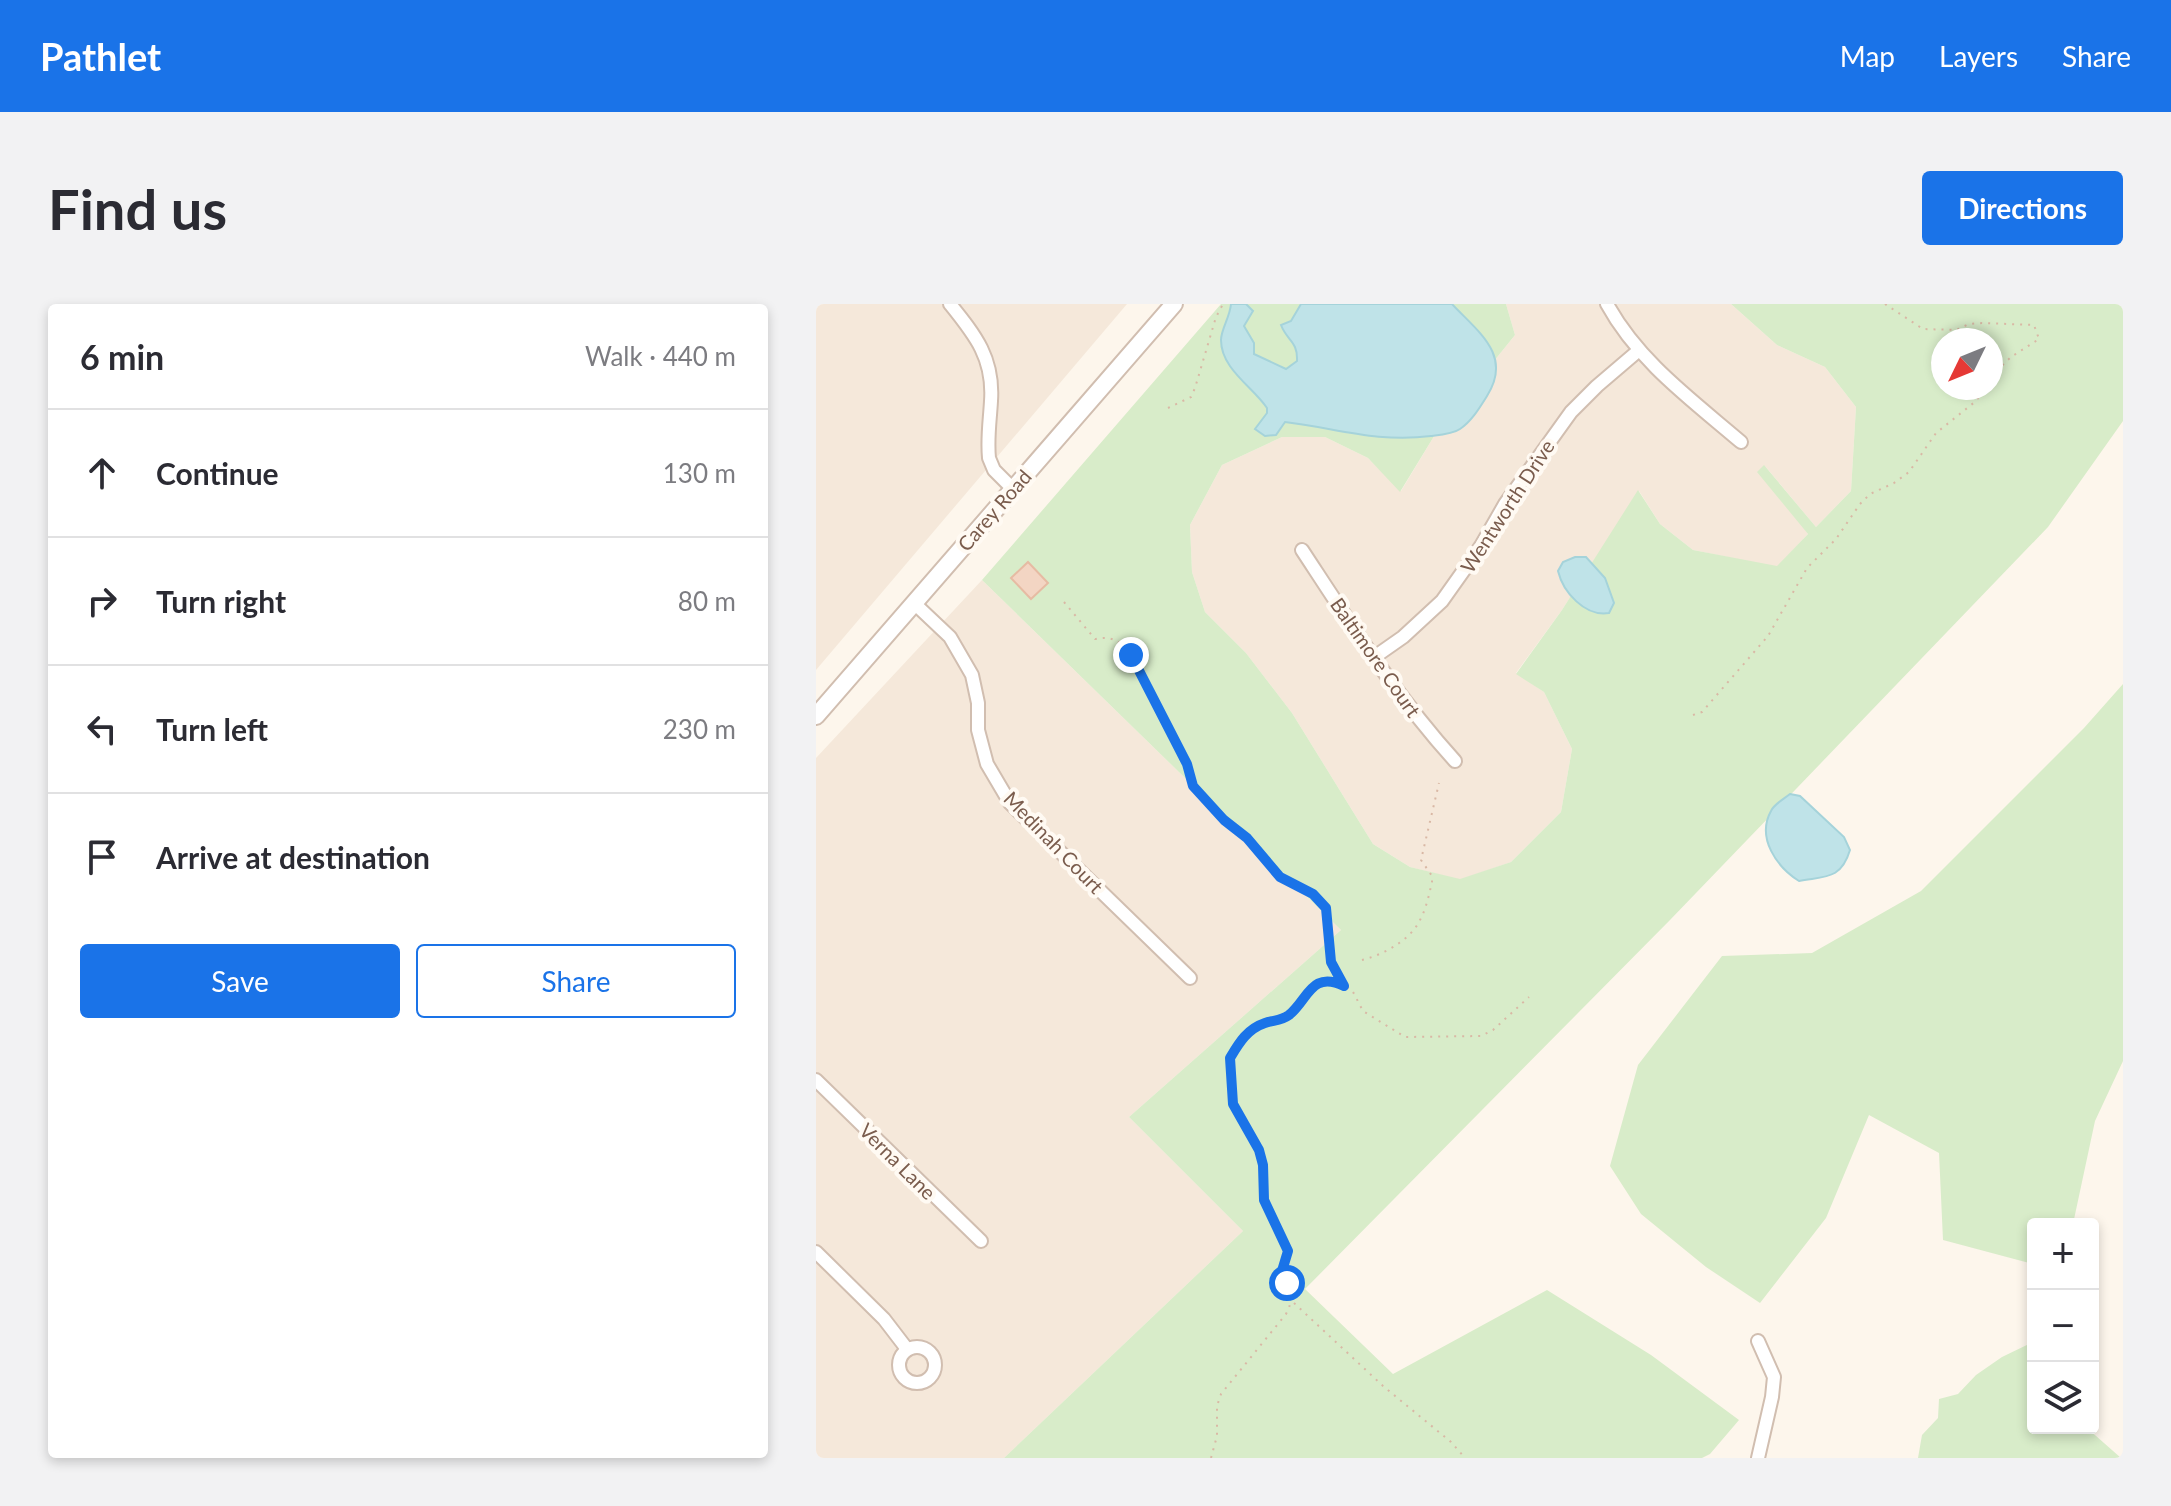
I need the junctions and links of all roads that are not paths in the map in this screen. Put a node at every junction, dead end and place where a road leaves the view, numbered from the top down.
1 (950, 304) edge
2 (1174, 304) edge
3 (1607, 304) edge
4 (1638, 351) junction
5 (1741, 442) dead end
6 (1013, 489) junction
7 (1302, 550) dead end
8 (914, 603) junction
9 (1373, 658) junction
10 (816, 716) edge
11 (1455, 761) dead end
12 (1190, 978) dead end
13 (816, 1080) edge
14 (981, 1241) dead end
15 (816, 1252) edge
16 (1758, 1341) dead end
17 (907, 1349) dead end
18 (1758, 1458) edge

1 - 6 street
2 - 6 street, Carey Road
3 - 4 street
4 - 5 street
4 - 9 street, Wentworth Drive
6 - 8 street, Carey Road
7 - 9 street, Baltimore Court
8 - 10 street, Carey Road
8 - 12 street, Medinah Court
9 - 11 street, Baltimore Court
13 - 14 street, Verna Lane
15 - 17 street
16 - 18 street

